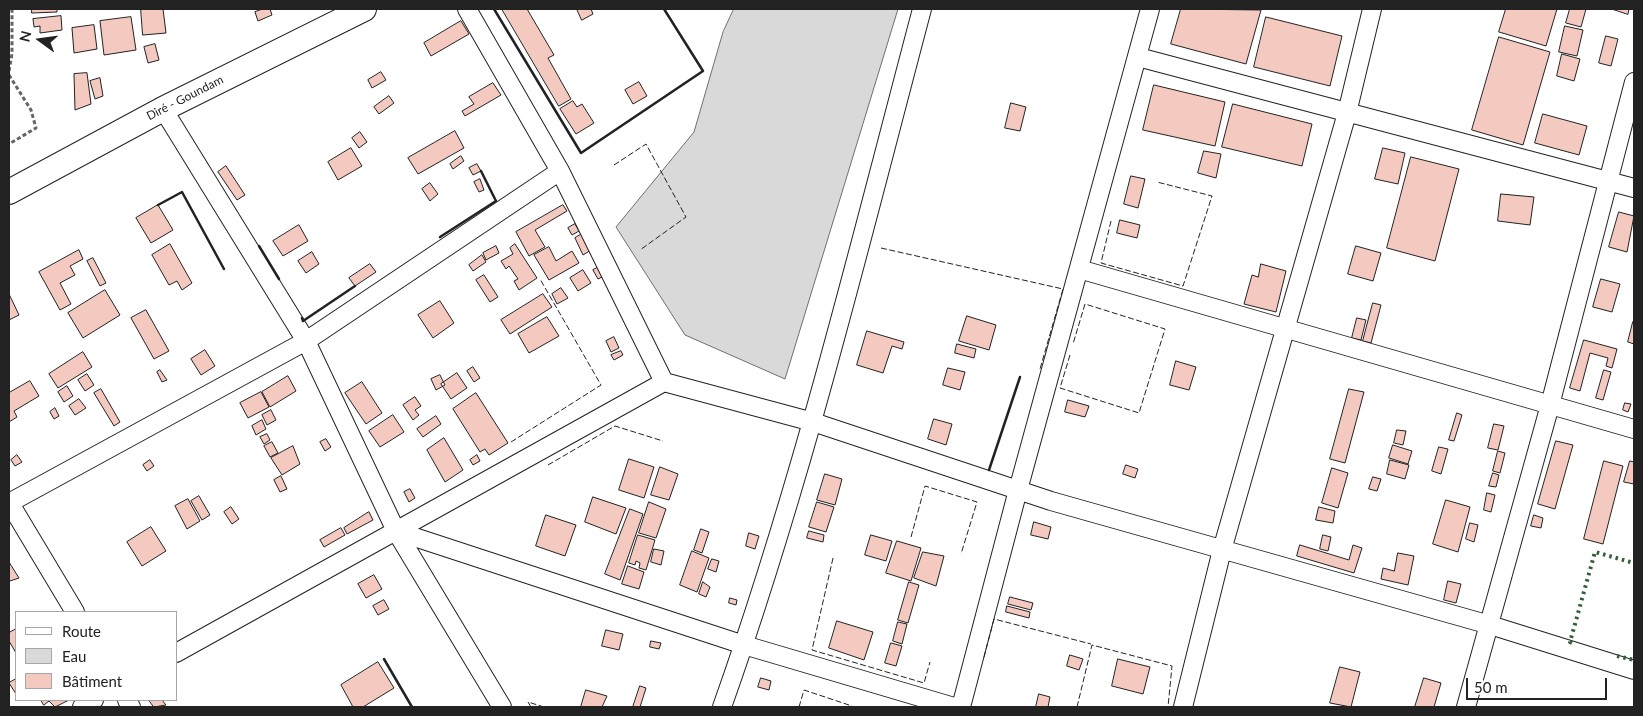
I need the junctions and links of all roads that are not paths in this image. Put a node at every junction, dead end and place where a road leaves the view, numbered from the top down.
1 (364, 9) edge
2 (467, 9) edge
3 (922, 9) edge
4 (1150, 9) edge
5 (1372, 9) edge
6 (1138, 57) junction
7 (1634, 82) edge
8 (163, 109) junction
9 (1347, 113) junction
10 (560, 171) junction
11 (1610, 182) junction
12 (1634, 188) edge
13 (9, 192) edge
14 (1078, 269) junction
15 (1287, 329) junction
16 (306, 340) junction
17 (664, 382) junction
18 (1550, 405) junction
19 (813, 422) junction
20 (1634, 429) edge
21 (1018, 490) junction
22 (9, 503) edge
23 (396, 530) junction
24 (1222, 550) junction
25 (74, 611) edge
26 (1490, 625) junction
27 (744, 645) junction
28 (178, 652) edge
29 (1634, 670) edge
30 (495, 705) edge
31 (722, 707) edge
32 (954, 707) edge
33 (961, 707) edge
34 (1184, 707) edge
35 (1466, 707) edge

1 - 8 main road, Diré - Goundam
2 - 10 street
3 - 19 street
4 - 6 street
5 - 9 street
6 - 9 street
6 - 14 street
7 - 11 street
8 - 13 main road, Diré - Goundam
8 - 16 street
9 - 11 street
9 - 15 street
10 - 16 street
10 - 17 street
11 - 12 street
11 - 18 street
14 - 15 street
14 - 21 street
15 - 18 street
15 - 24 street
16 - 22 street
16 - 23 street
17 - 19 street
17 - 23 street
18 - 20 street
18 - 26 street
19 - 21 street
19 - 27 street
21 - 24 street
21 - 33 street
22 - 25 street
23 - 27 street
23 - 28 street
23 - 30 street
24 - 26 street
24 - 34 street
26 - 29 street
26 - 35 street
27 - 31 street
27 - 32 street

